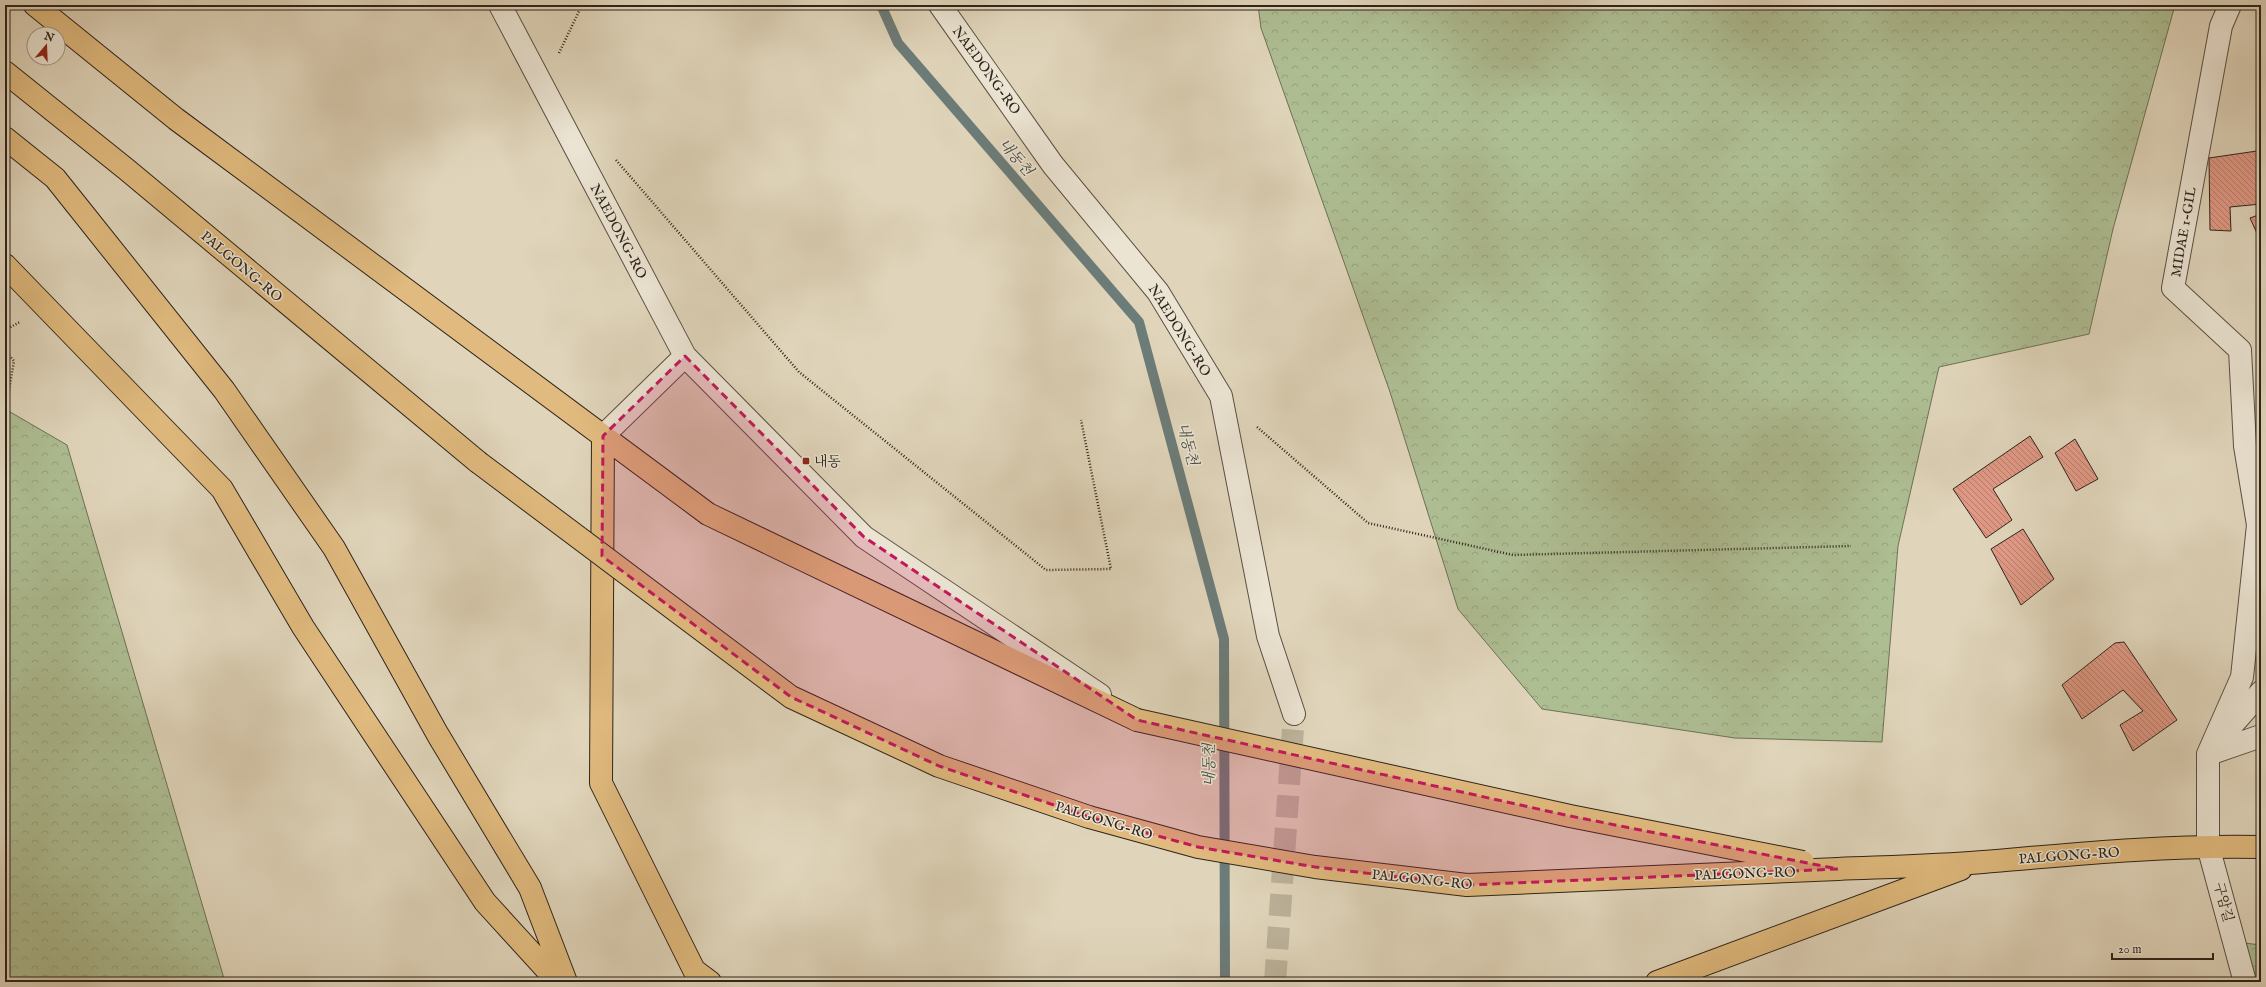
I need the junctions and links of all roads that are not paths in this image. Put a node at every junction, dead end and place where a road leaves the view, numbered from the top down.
1 (35, 5) edge
2 (500, 5) edge
3 (940, 5) edge
4 (2230, 5) edge
5 (5, 72) edge
6 (5, 138) edge
7 (5, 265) edge
8 (685, 356) junction
9 (603, 436) junction
10 (2259, 523) edge
11 (2261, 692) edge
12 (1294, 714) tunnel mouth
13 (1137, 720) junction
14 (2261, 736) edge
15 (2208, 754) junction
16 (2208, 846) junction
17 (2261, 847) edge
18 (2261, 855) edge
19 (1982, 862) junction
20 (1838, 869) junction
21 (558, 982) edge
22 (566, 982) edge
23 (710, 982) edge
24 (1657, 982) edge
25 (2245, 982) edge

1 - 9 main road
2 - 8 street, NAEDONG-RO
3 - 12 street, NAEDONG-RO
4 - 10 street, MIDAE 1-GIL
5 - 20 main road, PALGONG-RO, bridge
6 - 22 main road
7 - 21 main road
8 - 9 street
8 - 13 street, NAEDONG-RO
9 - 13 main road
9 - 23 main road
10 - 15 street
11 - 15 street
13 - 20 main road, bridge
14 - 15 street
15 - 16 street, 구암길
16 - 17 main road, PALGONG-RO
16 - 18 main road, PALGONG-RO
16 - 19 main road, PALGONG-RO
16 - 25 street, 구암길
19 - 20 main road, PALGONG-RO
19 - 24 main road

